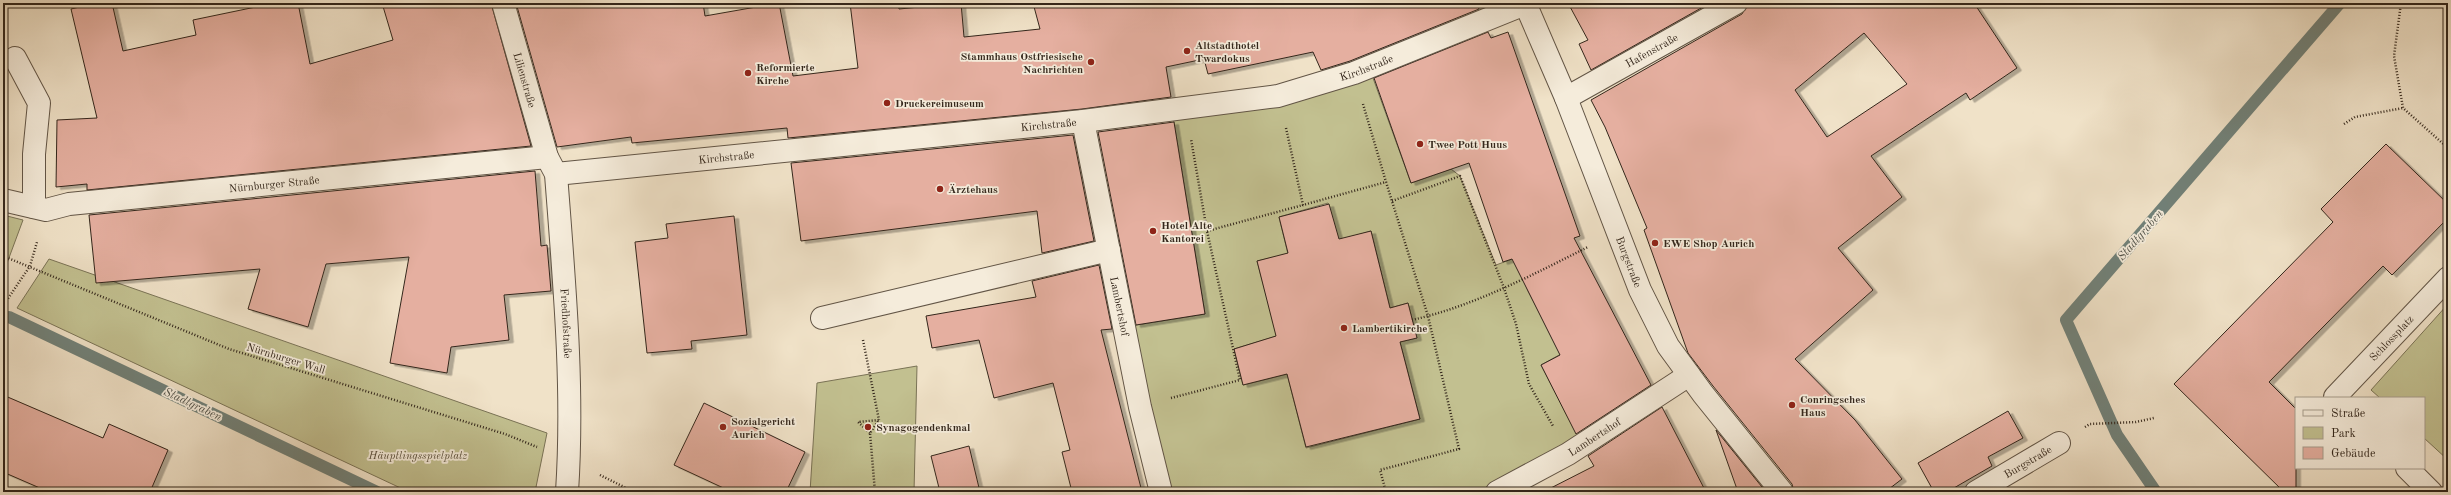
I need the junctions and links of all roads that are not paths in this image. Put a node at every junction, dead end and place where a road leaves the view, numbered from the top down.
1 (503, 3) edge
2 (1736, 3) edge
3 (1525, 4) edge
4 (15, 58) dead end
5 (1566, 98) junction
6 (1083, 121) junction
7 (551, 166) junction
8 (3, 200) edge
9 (34, 207) junction
10 (1109, 250) junction
11 (2448, 278) edge
12 (822, 318) dead end
13 (1689, 375) junction
14 (2337, 397) edge
15 (2059, 443) dead end
16 (2408, 469) edge
17 (567, 492) edge
18 (1161, 492) edge
19 (1497, 492) edge
20 (1782, 492) edge
21 (1976, 492) edge
22 (2431, 492) edge

1 - 7 street, Lilienstraße
2 - 5 street, Hafenstraße
3 - 5 street, Burgstraße
3 - 6 street, Kirchstraße
4 - 9 street
5 - 13 street, Burgstraße
6 - 7 street, Kirchstraße
6 - 10 street, Lambertshof
7 - 9 street, Nürnburger Straße
7 - 17 street, Friedhofstraße
8 - 9 street, Nürnburger Straße
10 - 12 street
10 - 18 street, Lambertshof
11 - 14 street, Schlossplatz
13 - 19 street, Lambertshof
13 - 20 street, Burgstraße
15 - 21 street, Burgstraße
16 - 22 street

